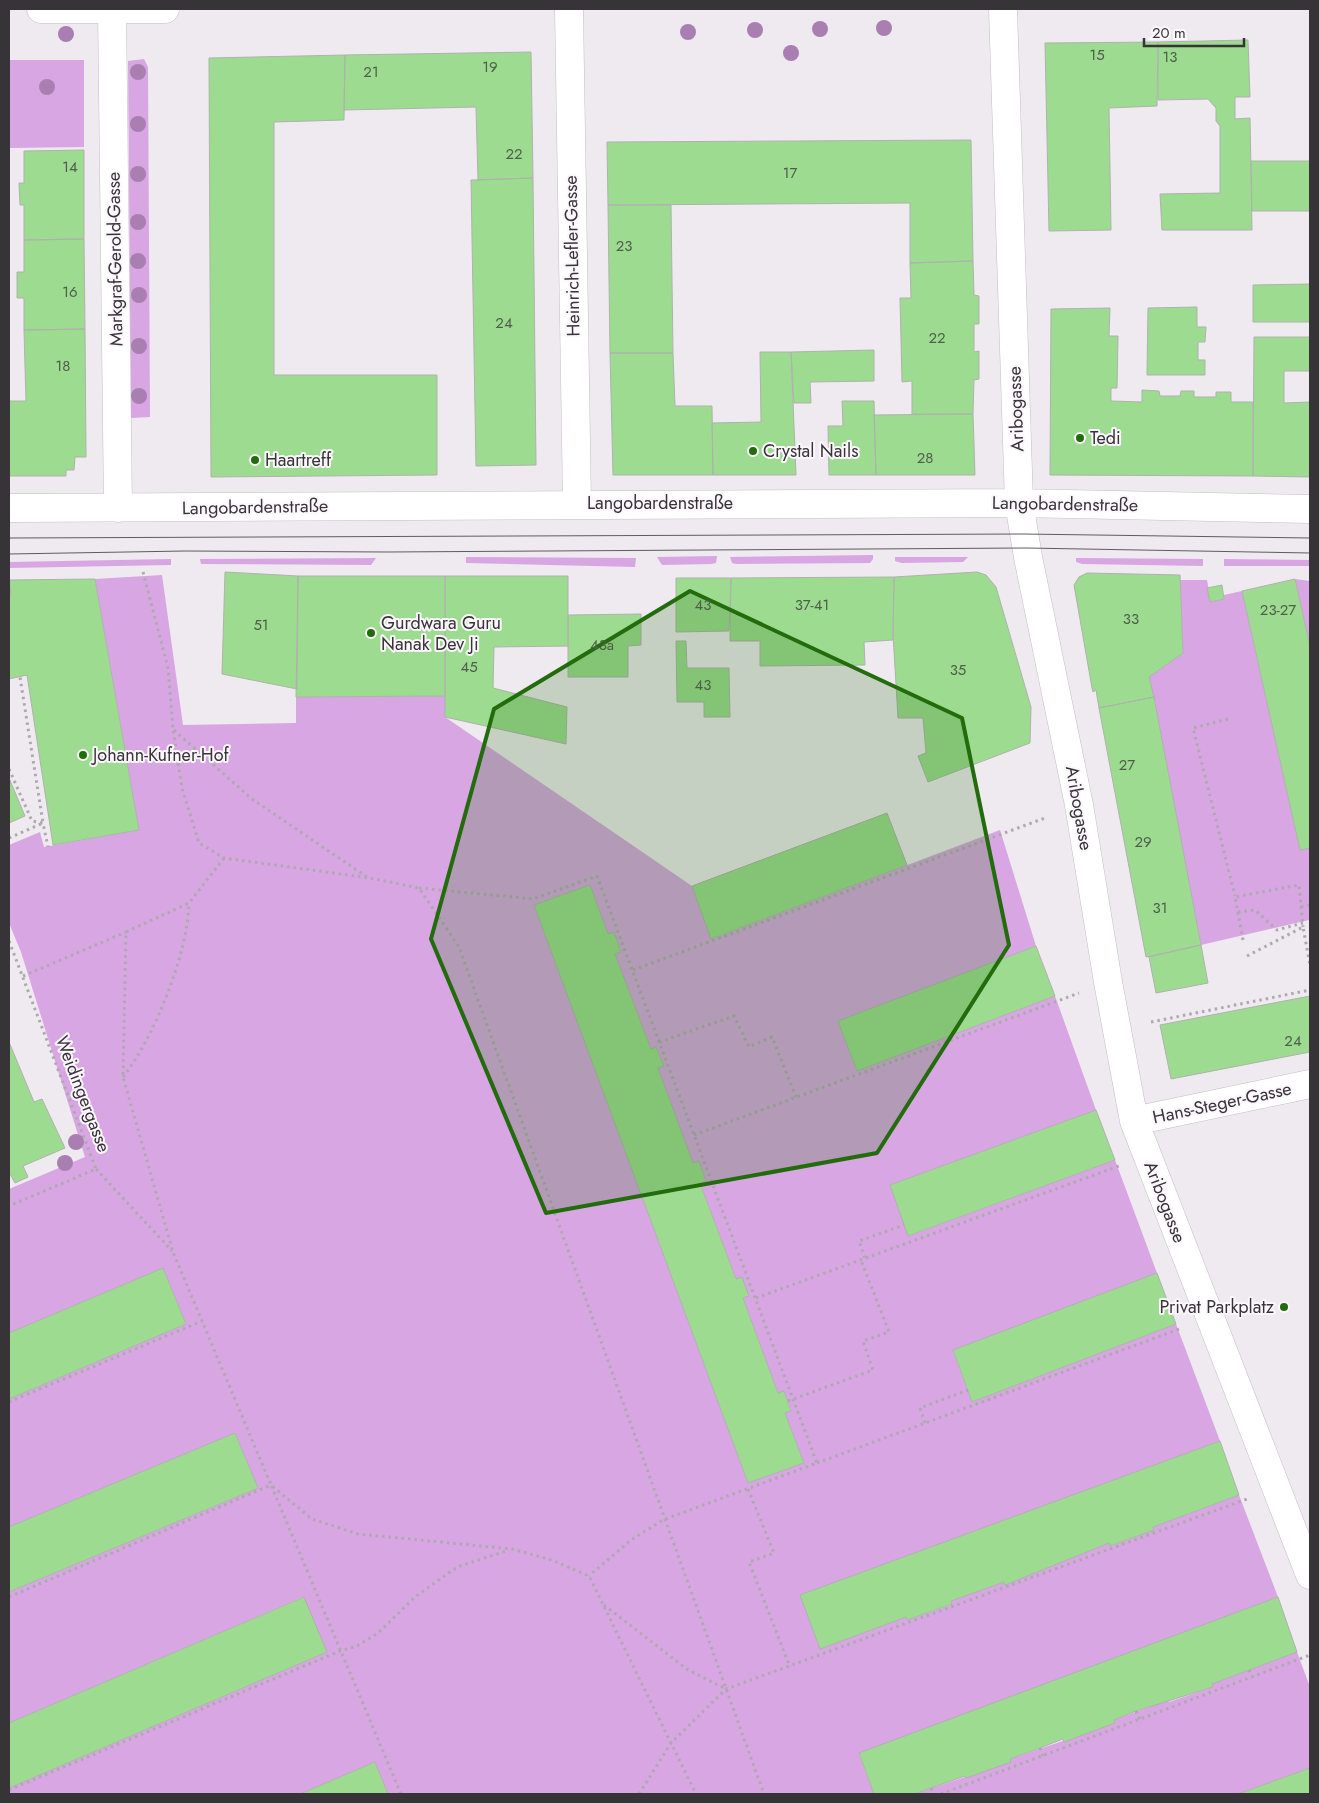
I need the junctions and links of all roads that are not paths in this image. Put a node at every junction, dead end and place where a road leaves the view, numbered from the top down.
1 (41, 9) edge
2 (112, 9) edge
3 (165, 9) edge
4 (569, 9) edge
5 (1002, 9) edge
6 (1019, 502) junction
7 (577, 504) junction
8 (9, 508) edge
9 (118, 508) junction
10 (1310, 508) edge
11 (1310, 1084) edge
12 (1134, 1121) junction
13 (1310, 1575) edge

1 - 2 street
2 - 3 street
2 - 9 street, Markgraf-Gerold-Gasse
4 - 7 street, Heinrich-Lefler-Gasse
5 - 6 street, Aribogasse
6 - 7 street, Langobardenstraße
6 - 10 street, Langobardenstraße
6 - 12 street, Aribogasse
7 - 9 street, Langobardenstraße
8 - 9 street, Langobardenstraße
11 - 12 street, Hans-Steger-Gasse
12 - 13 street, Aribogasse

